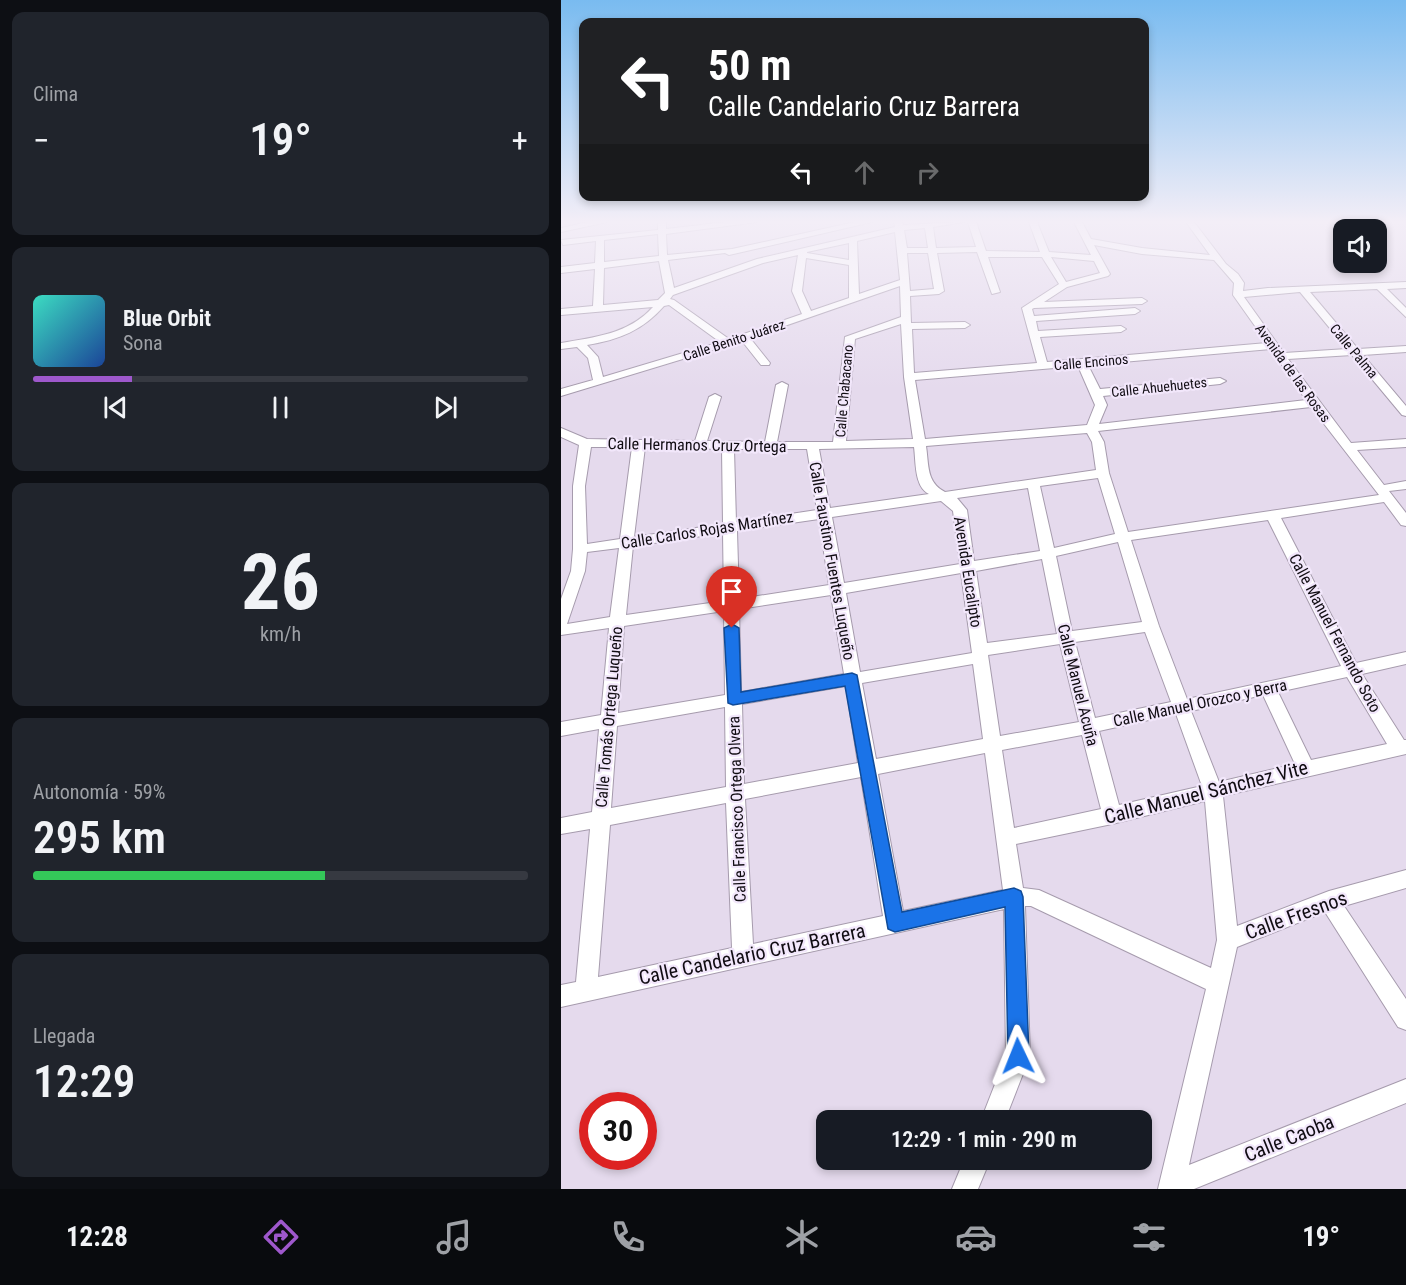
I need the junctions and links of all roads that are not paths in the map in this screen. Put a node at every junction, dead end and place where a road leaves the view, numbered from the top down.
1 (599, 277) edge
2 (664, 277) edge
3 (716, 277) edge
4 (799, 277) edge
5 (853, 277) edge
6 (904, 277) edge
7 (937, 277) edge
8 (990, 277) edge
9 (1059, 277) edge
10 (1092, 277) edge
11 (1234, 277) edge
12 (1064, 285) junction
13 (1406, 285) edge
14 (1380, 287) junction
15 (905, 288) junction
16 (1303, 290) junction
17 (995, 292) dead end
18 (1238, 295) junction
19 (666, 297) junction
20 (854, 300) junction
21 (1142, 301) dead end
22 (1032, 305) junction
23 (598, 307) junction
24 (1135, 311) dead end
25 (561, 312) edge
26 (1406, 314) edge
27 (809, 315) junction
28 (1029, 319) junction
29 (906, 323) junction
30 (965, 325) dead end
31 (1121, 329) dead end
32 (1033, 334) junction
33 (744, 337) junction
34 (727, 342) junction
35 (579, 343) junction
36 (561, 346) edge
37 (1273, 346) junction
38 (1406, 349) edge
39 (1354, 352) junction
40 (1281, 356) junction
41 (765, 363) dead end
42 (1082, 363) junction
43 (1043, 366) junction
44 (909, 377) junction
45 (1220, 381) dead end
46 (599, 383) junction
47 (782, 385) dead end
48 (561, 393) edge
49 (1098, 393) junction
50 (715, 397) dead end
51 (1314, 403) junction
52 (1406, 412) edge
53 (1092, 429) junction
54 (561, 432) edge
55 (585, 443) junction
56 (639, 443) junction
57 (918, 443) junction
58 (1406, 443) edge
59 (700, 444) junction
60 (729, 445) junction
61 (770, 446) junction
62 (839, 446) junction
63 (813, 447) junction
64 (1348, 447) junction
65 (1103, 473) junction
66 (1033, 482) junction
67 (1406, 485) edge
68 (1383, 493) junction
69 (940, 495) junction
70 (822, 512) junction
71 (1273, 516) junction
72 (1406, 522) edge
73 (730, 526) junction
74 (1122, 537) junction
75 (627, 542) junction
76 (580, 549) junction
77 (1047, 554) junction
78 (968, 567) junction
79 (838, 589) junction
80 (731, 605) junction
81 (561, 621) edge
82 (617, 622) junction
83 (1151, 626) junction
84 (561, 630) edge
85 (1066, 638) junction
86 (980, 653) junction
87 (1406, 658) edge
88 (1351, 670) junction
89 (852, 679) junction
90 (1268, 688) junction
91 (733, 699) junction
92 (1183, 706) junction
93 (608, 720) junction
94 (1087, 727) junction
95 (561, 729) edge
96 (993, 744) junction
97 (1403, 747) edge
98 (868, 768) junction
99 (1306, 768) junction
100 (1213, 791) junction
101 (735, 793) junction
102 (1112, 816) junction
103 (601, 819) junction
104 (561, 826) edge
105 (1006, 838) junction
106 (1406, 879) edge
107 (1014, 897) junction
108 (1329, 902) junction
109 (895, 923) junction
110 (1228, 940) junction
111 (743, 957) junction
112 (1218, 983) junction
113 (586, 991) junction
114 (561, 996) edge
115 (1406, 1019) edge
116 (1406, 1091) edge
117 (997, 1110) edge
118 (973, 1170) edge
119 (1171, 1187) edge
120 (965, 1189) edge

1 - 23 street
2 - 19 street
3 - 19 street
4 - 27 street
5 - 20 street
6 - 15 street, Avenida Eucalipto
7 - 15 street, Calle Benito Juárez
8 - 17 street
9 - 12 street
10 - 12 street
11 - 18 street, Avenida de las Rosas
12 - 22 street
13 - 14 street
14 - 16 street
14 - 26 street
15 - 20 street, Calle Benito Juárez
15 - 29 street, Avenida Eucalipto
16 - 18 street
16 - 39 street, Calle Palma
18 - 37 street, Avenida de las Rosas
19 - 23 street
19 - 34 street
19 - 35 street
20 - 27 street, Calle Benito Juárez
21 - 22 street
22 - 28 street
23 - 25 street
24 - 28 street
27 - 33 street, Calle Benito Juárez
28 - 32 street
29 - 30 street
29 - 44 street, Avenida Eucalipto
29 - 62 street, Calle Chabacano
31 - 32 street
32 - 43 street
33 - 34 street, Calle Benito Juárez
33 - 41 street
34 - 46 street, Calle Benito Juárez
35 - 36 street
35 - 46 street
37 - 40 street, Avenida de las Rosas
37 - 42 street, Calle Encinos
38 - 39 street
39 - 40 street
39 - 52 street, Calle Palma
40 - 51 street, Avenida de las Rosas
42 - 43 street, Calle Encinos
42 - 49 street
43 - 44 street, Calle Encinos
44 - 57 street, Avenida Eucalipto
45 - 49 street, Calle Ahuehuetes
46 - 48 street, Calle Benito Juárez
47 - 61 street
49 - 53 street
50 - 59 street
51 - 53 street, Calle Hermanos Cruz Ortega
51 - 64 street, Avenida de las Rosas
53 - 57 street, Calle Hermanos Cruz Ortega
53 - 65 street
54 - 55 street
55 - 56 street, Calle Hermanos Cruz Ortega
55 - 76 street
56 - 59 street, Calle Hermanos Cruz Ortega
56 - 75 street, Calle Tomás Ortega Luqueño
57 - 62 street, Calle Hermanos Cruz Ortega
57 - 69 street, Avenida Eucalipto
58 - 64 street
59 - 60 street, Calle Hermanos Cruz Ortega
60 - 61 street, Calle Hermanos Cruz Ortega
60 - 73 street, Calle Francisco Ortega Olvera
61 - 63 street, Calle Hermanos Cruz Ortega
62 - 63 street, Calle Hermanos Cruz Ortega
63 - 70 street, Calle Faustino Fuentes Luqueño
64 - 68 street, Avenida de las Rosas
65 - 66 street, Calle Carlos Rojas Martínez
65 - 74 street
66 - 69 street, Calle Carlos Rojas Martínez
66 - 77 street, Calle Manuel Acuña
67 - 68 street
68 - 71 street
68 - 72 street, Avenida de las Rosas
69 - 70 street, Calle Carlos Rojas Martínez
69 - 78 street, Avenida Eucalipto
70 - 73 street, Calle Carlos Rojas Martínez
70 - 79 street, Calle Faustino Fuentes Luqueño
71 - 74 street
71 - 88 street, Calle Manuel Fernando Soto
73 - 75 street, Calle Carlos Rojas Martínez
73 - 80 street, Calle Francisco Ortega Olvera
74 - 77 street
74 - 83 street
75 - 76 street, Calle Carlos Rojas Martínez
75 - 82 street, Calle Tomás Ortega Luqueño
76 - 81 street
77 - 78 street
77 - 85 street, Calle Manuel Acuña
78 - 79 street
78 - 86 street, Avenida Eucalipto
79 - 80 street
79 - 89 street, Calle Faustino Fuentes Luqueño
80 - 82 street
80 - 91 street, Calle Francisco Ortega Olvera
82 - 84 street
82 - 93 street, Calle Tomás Ortega Luqueño
83 - 85 street
83 - 92 street
85 - 86 street
85 - 94 street, Calle Manuel Acuña
86 - 89 street
86 - 96 street, Avenida Eucalipto
87 - 88 street, Calle Manuel Orozco y Berra
88 - 90 street, Calle Manuel Orozco y Berra
88 - 97 street, Calle Manuel Fernando Soto
89 - 91 street
89 - 98 street, Calle Faustino Fuentes Luqueño
90 - 92 street, Calle Manuel Orozco y Berra
90 - 99 street
91 - 93 street
91 - 101 street, Calle Francisco Ortega Olvera
92 - 94 street, Calle Manuel Orozco y Berra
92 - 100 street
93 - 95 street
93 - 103 street, Calle Tomás Ortega Luqueño
94 - 96 street, Calle Manuel Orozco y Berra
94 - 102 street, Calle Manuel Acuña
96 - 98 street, Calle Manuel Orozco y Berra
96 - 105 street, Avenida Eucalipto
97 - 99 street, Calle Manuel Sánchez Vite
98 - 101 street, Calle Manuel Orozco y Berra
98 - 109 street, Calle Faustino Fuentes Luqueño
99 - 100 street, Calle Manuel Sánchez Vite
100 - 102 street, Calle Manuel Sánchez Vite
100 - 110 street
101 - 103 street, Calle Manuel Orozco y Berra
101 - 111 street, Calle Francisco Ortega Olvera
102 - 105 street, Calle Manuel Sánchez Vite
103 - 104 street, Calle Manuel Orozco y Berra
103 - 113 street, Calle Tomás Ortega Luqueño
105 - 107 street, Avenida Eucalipto
106 - 108 street, Calle Fresnos
107 - 109 street, Calle Candelario Cruz Barrera
107 - 112 street
107 - 117 street, Avenida Eucalipto
108 - 110 street, Calle Fresnos
108 - 115 street
109 - 111 street, Calle Candelario Cruz Barrera
110 - 112 street, Calle Fresnos
111 - 113 street, Calle Candelario Cruz Barrera
112 - 119 street, Calle Fresnos
113 - 114 street, Calle Candelario Cruz Barrera
116 - 119 street, Calle Caoba
118 - 120 street

